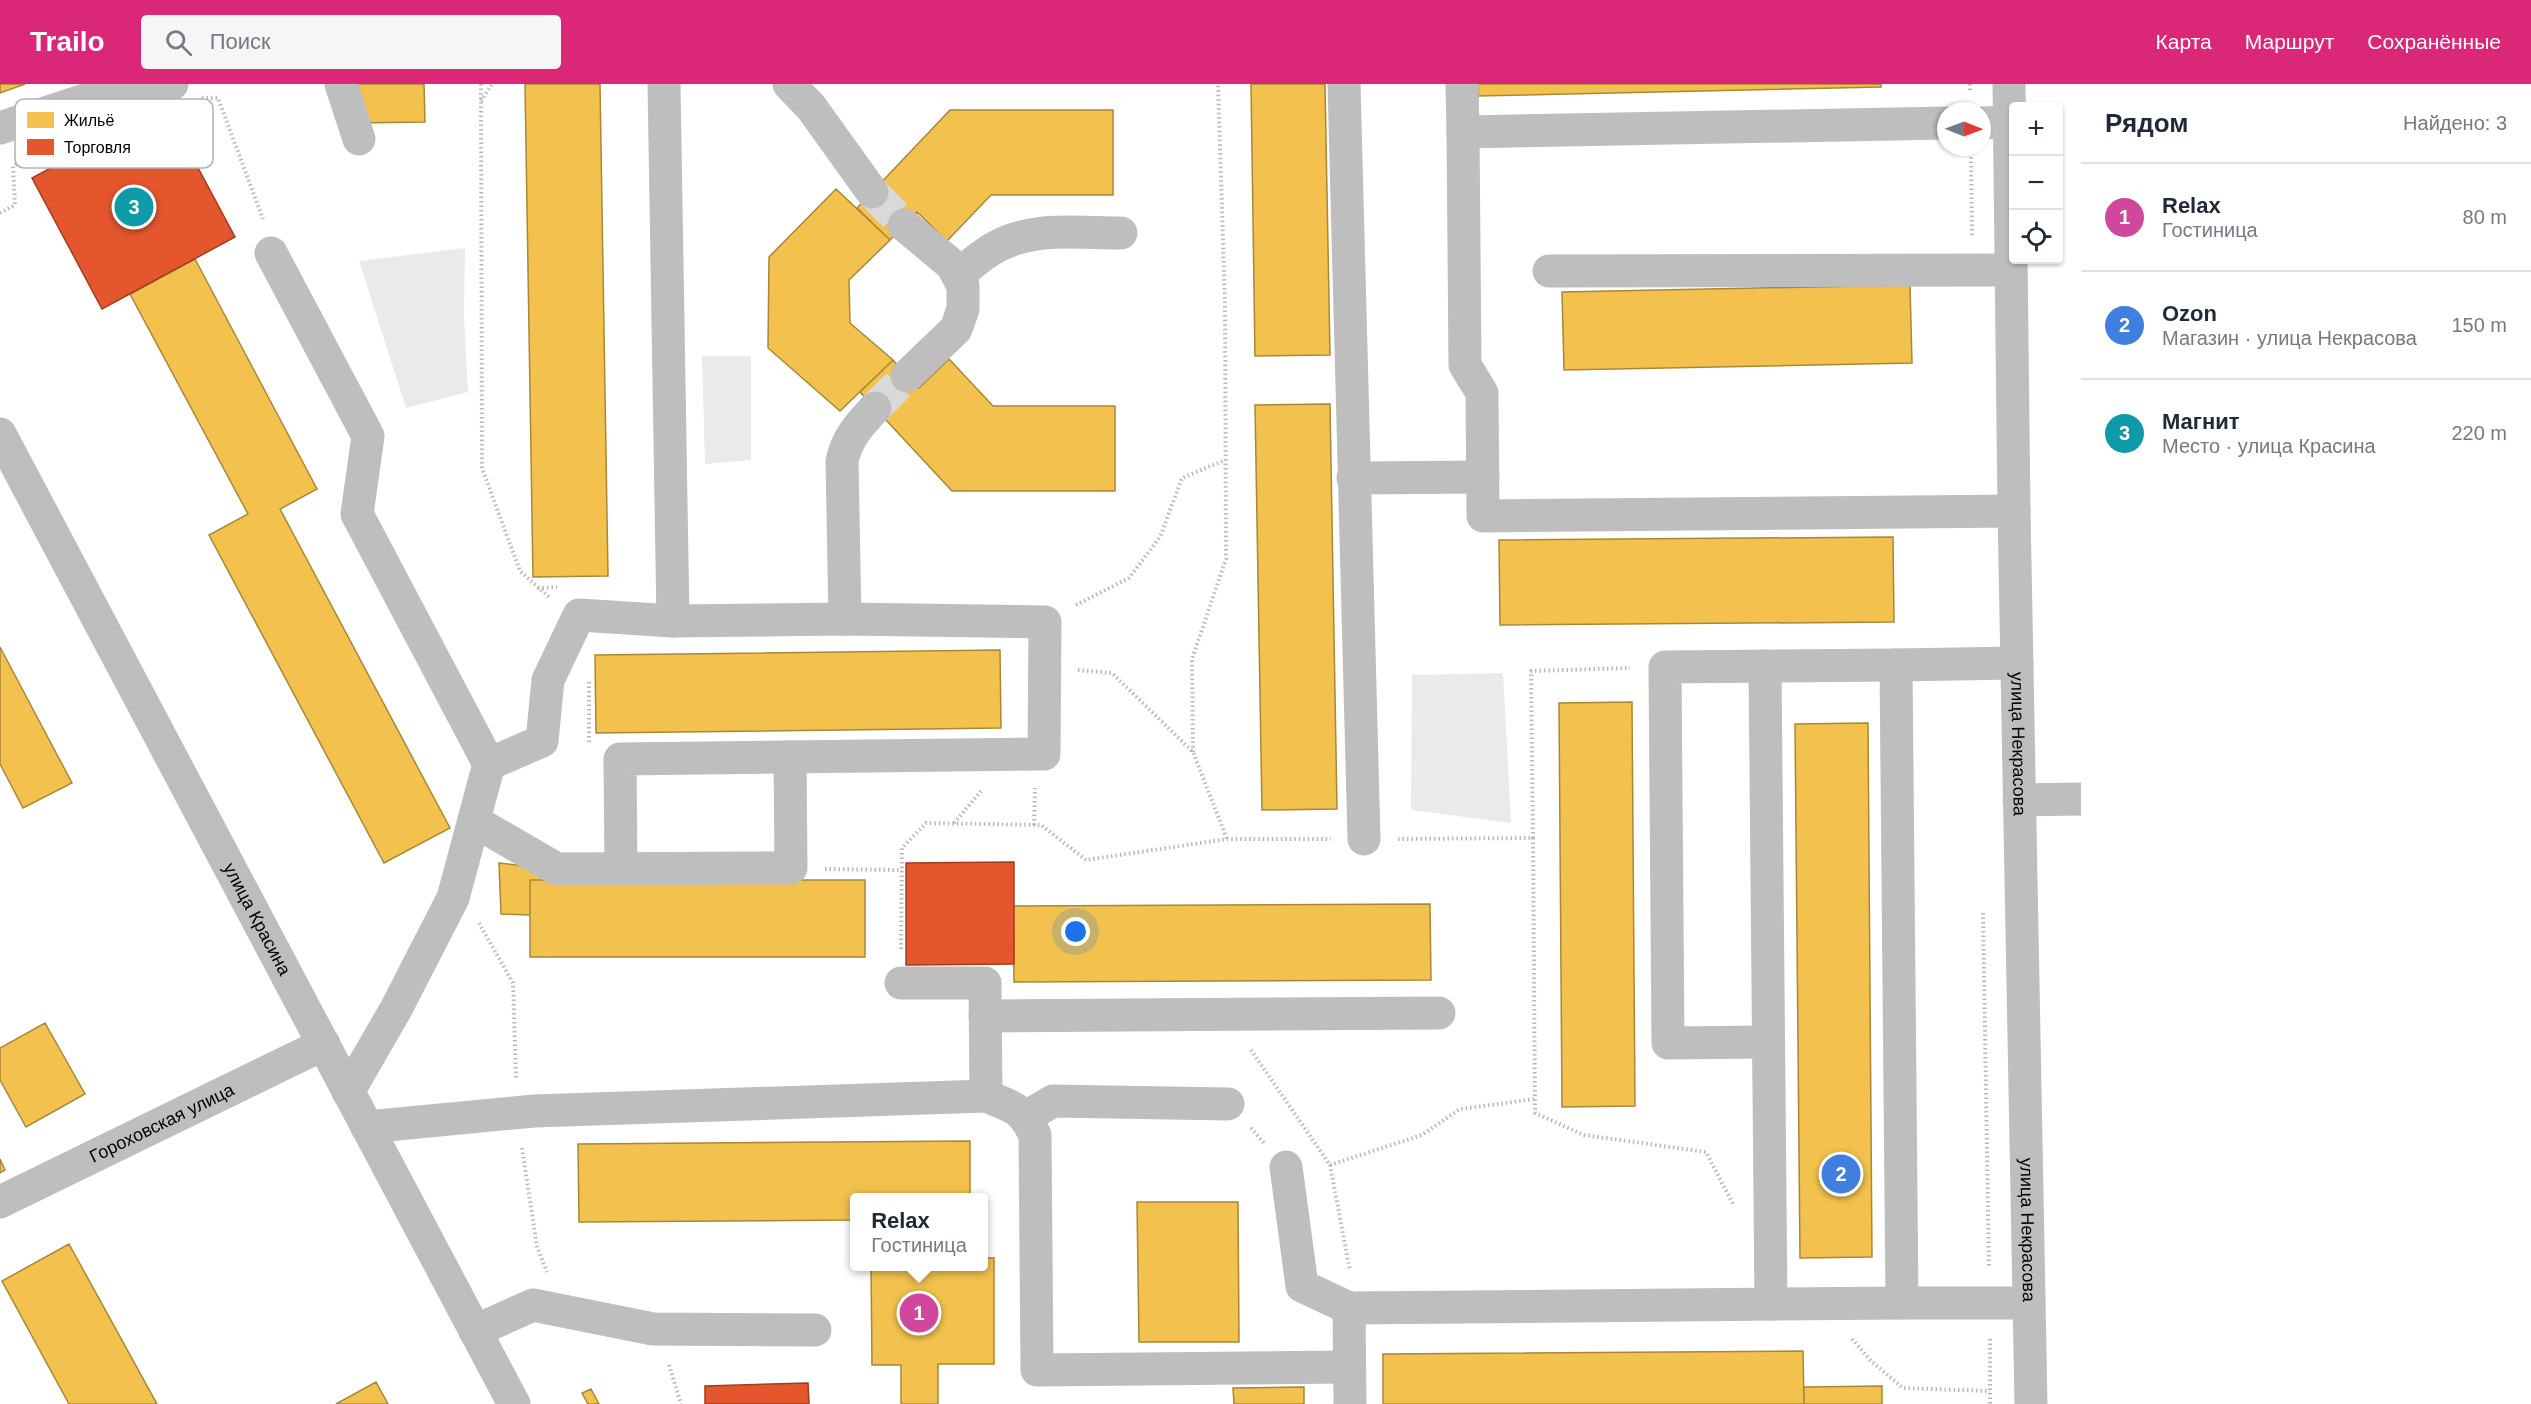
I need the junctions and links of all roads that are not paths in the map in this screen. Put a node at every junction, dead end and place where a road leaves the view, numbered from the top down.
1 (340, 84) edge
2 (664, 84) edge
3 (789, 84) edge
4 (1344, 84) edge
5 (1462, 84) edge
6 (2009, 84) edge
7 (114, 87) edge
8 (184, 91) edge
9 (81, 99) edge
10 (1996, 122) edge
11 (15, 123) edge
12 (1937, 123) edge
13 (0, 128) edge
14 (1463, 132) junction
15 (359, 139) dead end
16 (872, 192) tunnel mouth
17 (904, 225) tunnel mouth
18 (1121, 233) dead end
19 (265, 240) road end
20 (2010, 270) junction
21 (1549, 272) dead end
22 (958, 275) junction
23 (907, 376) tunnel mouth
24 (875, 408) tunnel mouth
25 (0, 434) edge
26 (1482, 477) junction
27 (1353, 478) junction
28 (2014, 511) junction
29 (845, 619) junction
30 (672, 621) junction
31 (2017, 663) junction
32 (1896, 665) junction
33 (1765, 666) junction
34 (790, 757) junction
35 (489, 764) junction
36 (2081, 799) edge
37 (2019, 800) junction
38 (474, 822) junction
39 (1364, 839) road end
40 (621, 868) junction
41 (901, 983) road end
42 (1440, 1013) dead end
43 (985, 1016) junction
44 (1768, 1042) junction
45 (324, 1044) junction
46 (348, 1092) junction
47 (986, 1096) junction
48 (1228, 1104) road end
49 (1026, 1117) junction
50 (367, 1127) junction
51 (1286, 1167) road end
52 (0, 1202) edge
53 (1902, 1303) junction
54 (2029, 1303) junction
55 (1770, 1304) junction
56 (1349, 1308) junction
57 (815, 1330) dead end
58 (475, 1331) junction
59 (1349, 1367) junction
60 (514, 1404) edge
61 (1350, 1404) edge
62 (2031, 1404) edge

1 - 15 street
2 - 30 street
3 - 16 street
4 - 27 street
5 - 14 street
6 - 10 street, улица Некрасова
7 - 8 street
7 - 9 street
10 - 20 street, улица Некрасова
11 - 13 street
12 - 14 street
14 - 26 street
17 - 22 street
18 - 22 street
19 - 35 street
20 - 21 street
20 - 28 street, улица Некрасова
22 - 23 street
24 - 29 street
25 - 45 main road, улица Красина
26 - 27 street
26 - 28 street
27 - 39 street
28 - 31 street, улица Некрасова
29 - 30 street
29 - 34 street
30 - 35 street
31 - 32 street
31 - 37 street, улица Некрасова
32 - 33 street
32 - 53 street
33 - 44 street
33 - 44 street
34 - 40 street
34 - 40 street
35 - 38 street
36 - 37 street
37 - 54 street, улица Некрасова
38 - 40 street
38 - 46 street
41 - 43 street
42 - 43 street
43 - 47 street
44 - 55 street
45 - 46 main road, улица Красина
45 - 52 street, Гороховская улица
46 - 50 main road, улица Красина
47 - 49 street
47 - 50 street
48 - 49 street
49 - 59 street
50 - 58 main road, улица Красина
51 - 56 street
53 - 54 street
53 - 55 street
54 - 62 street, улица Некрасова
55 - 56 street
56 - 59 street
57 - 58 street
58 - 60 main road, улица Красина
59 - 61 street

